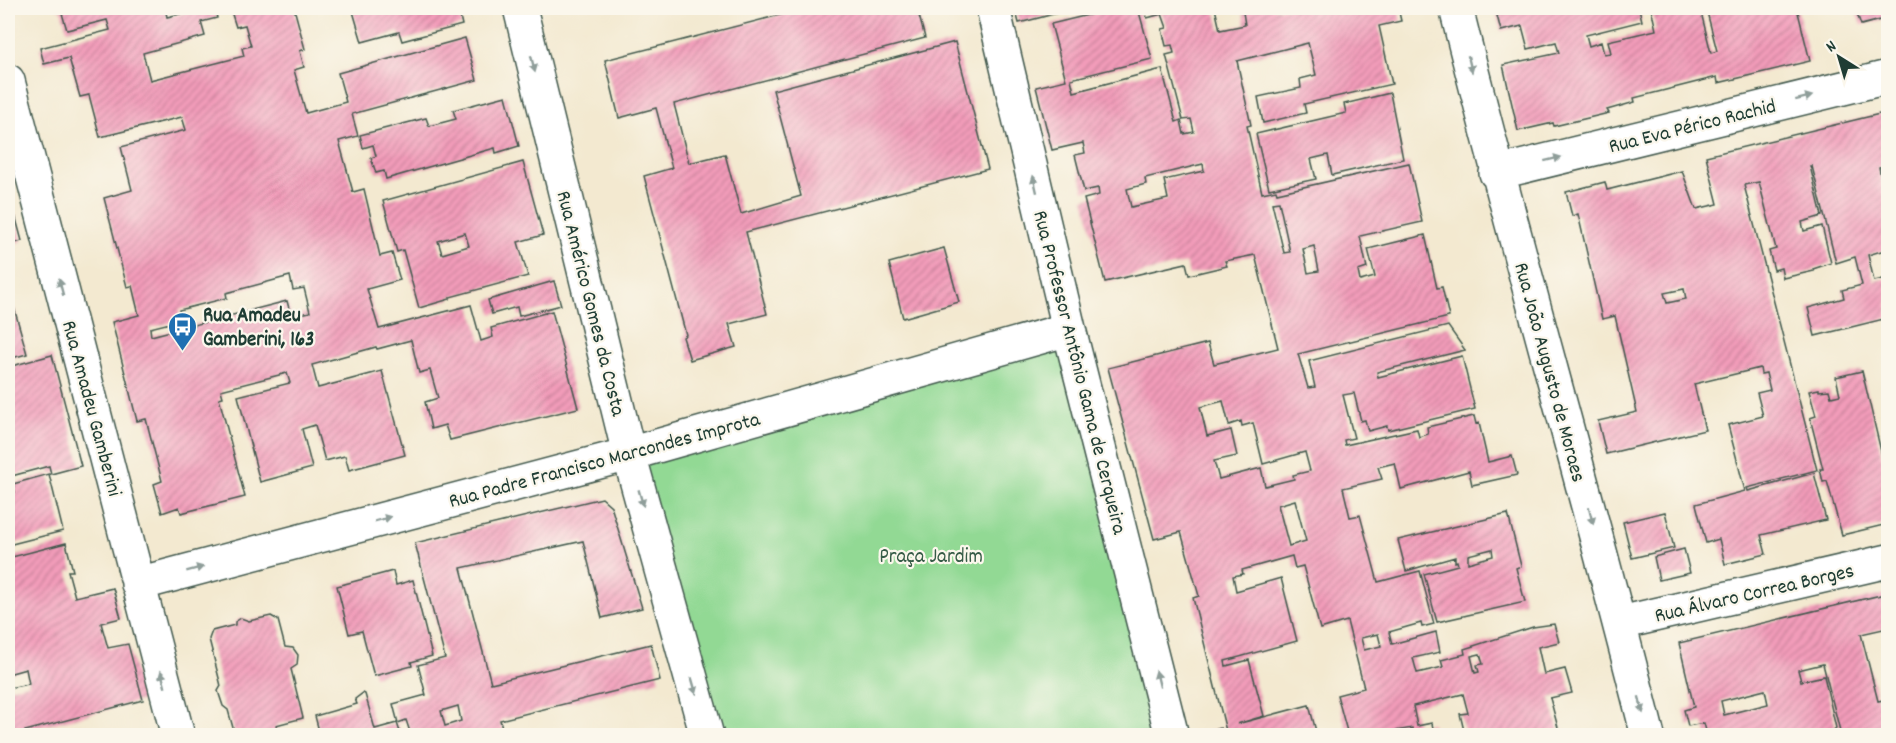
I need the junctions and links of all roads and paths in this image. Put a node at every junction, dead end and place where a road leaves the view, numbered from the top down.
1 (520, 8) edge
2 (993, 8) edge
3 (1456, 8) edge
4 (1888, 77) edge
5 (8, 81) edge
6 (1497, 173) junction
7 (1069, 329) junction
8 (628, 454) junction
9 (1888, 561) edge
10 (138, 584) junction
11 (1620, 623) junction
12 (178, 735) edge
13 (707, 735) edge
14 (1172, 735) edge
15 (1648, 735) edge

1 -> 8 street, Rua Américo Gomes da Costa
7 -> 2 street, Rua Professor Antônio Gama de Cerqueira
3 -> 6 street, Rua João Augusto de Moraes
6 -> 4 street, Rua Eva Périco Rachid
10 -> 5 street, Rua Amadeu Gamberini
6 -> 11 street, Rua João Augusto de Moraes
7 - 8 street, Rua Padre Francisco Marcondes Improta
14 -> 7 street, Rua Professor Antônio Gama de Cerqueira
10 -> 8 street, Rua Padre Francisco Marcondes Improta
8 -> 13 street, Rua Américo Gomes da Costa
9 - 11 street, Rua Álvaro Correa Borges
12 -> 10 street, Rua Amadeu Gamberini
11 -> 15 street, Rua João Augusto de Moraes

